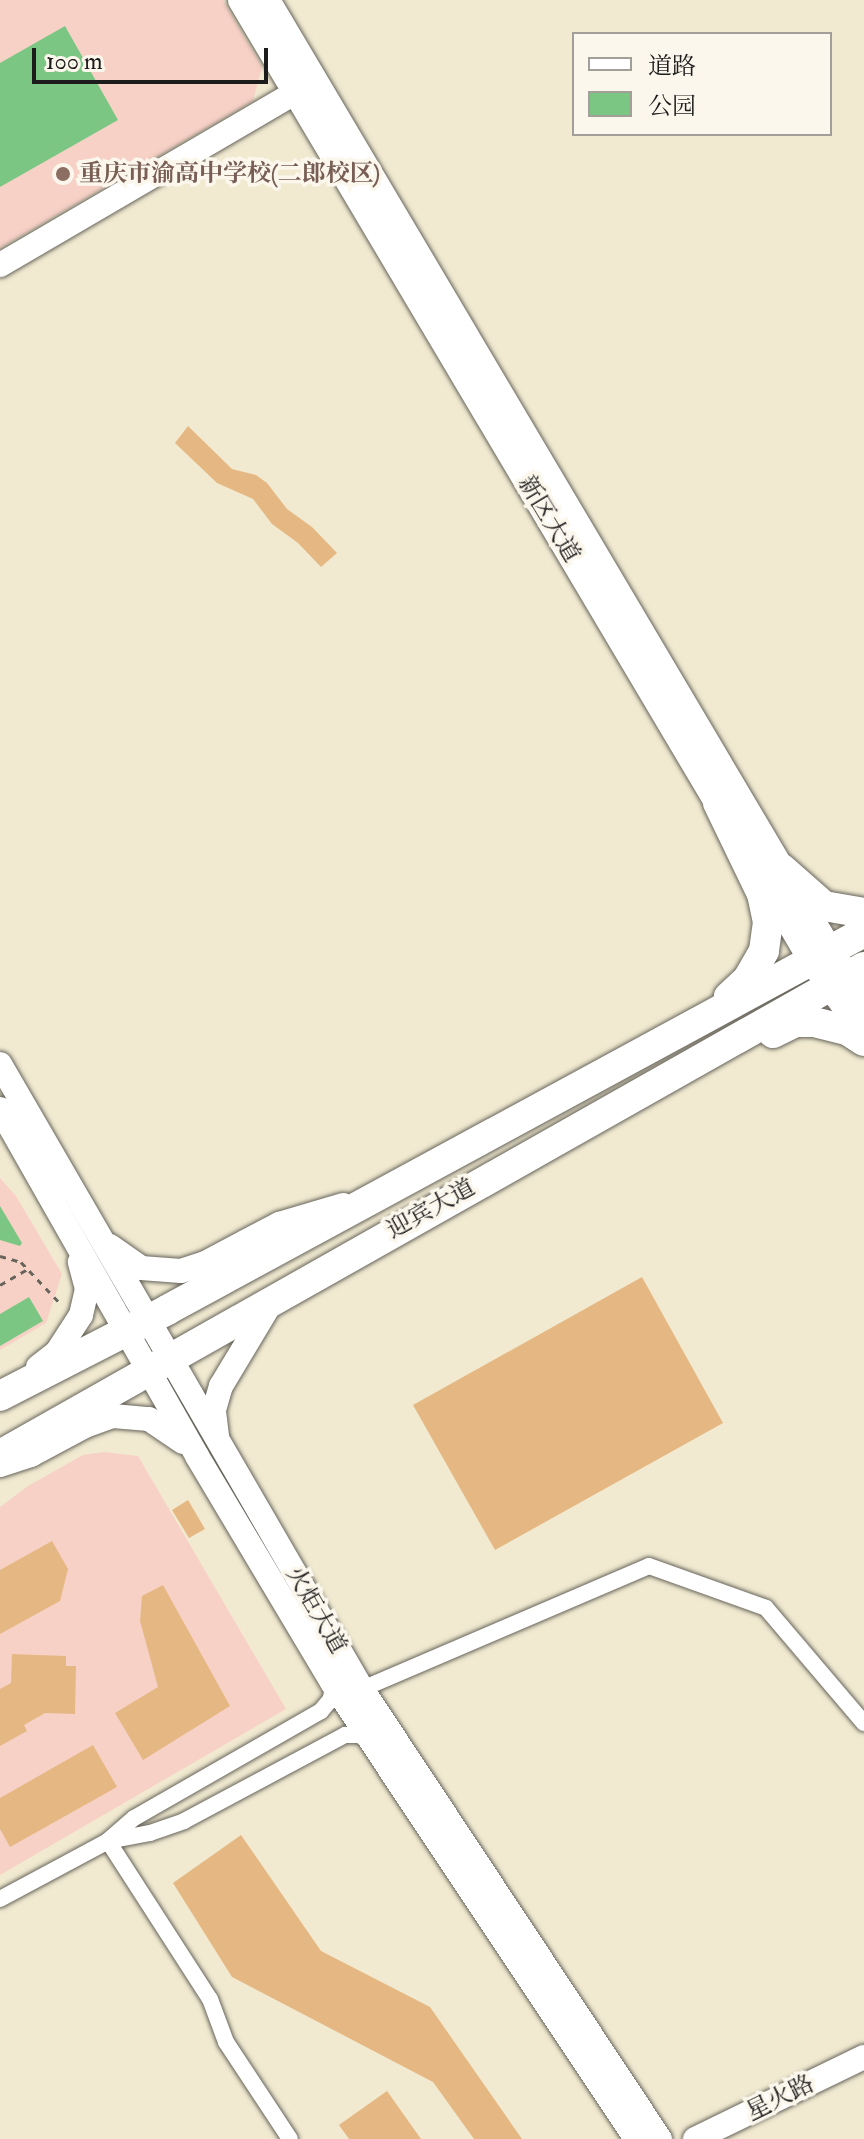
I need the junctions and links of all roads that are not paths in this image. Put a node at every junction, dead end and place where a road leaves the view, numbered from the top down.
1 (241, 0) edge
2 (267, 0) edge
3 (305, 87) junction
4 (0, 265) edge
5 (718, 803) junction
6 (782, 869) junction
7 (864, 913) edge
8 (864, 932) edge
9 (821, 956) junction
10 (851, 982) edge
11 (716, 1011) junction
12 (864, 1033) edge
13 (864, 1041) edge
14 (700, 1059) junction
15 (0, 1064) edge
16 (0, 1109) edge
17 (377, 1196) junction
18 (67, 1226) junction
19 (93, 1226) junction
20 (275, 1297) junction
21 (136, 1325) junction
22 (159, 1365) junction
23 (2, 1395) edge
24 (220, 1446) junction
25 (0, 1454) edge
26 (197, 1456) junction
27 (0, 1465) edge
28 (333, 1684) junction
29 (362, 1689) junction
30 (864, 1723) edge
31 (377, 1749) junction
32 (108, 1841) junction
33 (0, 1899) edge
34 (864, 2057) edge
35 (290, 2139) edge
36 (636, 2139) edge
37 (660, 2139) edge
38 (695, 2139) edge

1 - 3 main road, 新区大道
2 - 3 main road, 新区大道
3 - 4 main road
3 - 5 main road, 新区大道
3 - 6 main road, 新区大道
5 - 9 main road, 新区大道
5 - 11 highway
6 - 7 highway
6 - 9 main road, 新区大道
8 - 9 highway, 迎宾大道
9 - 10 main road, 新区大道
9 - 11 highway, 迎宾大道
10 - 12 main road, 新区大道
10 - 14 highway, 迎宾大道
11 - 17 highway, 迎宾大道
13 - 14 highway
14 - 20 highway, 迎宾大道
15 - 19 main road, 火炬大道
16 - 18 main road, 火炬大道
17 - 19 main road
17 - 20 highway
17 - 21 highway, 迎宾大道
18 - 21 main road, 火炬大道
18 - 23 main road
19 - 21 main road, 火炬大道
20 - 22 highway, 迎宾大道
20 - 24 main road
21 - 22 main road, 火炬大道
21 - 23 highway, 迎宾大道
22 - 24 main road, 火炬大道
22 - 25 highway, 迎宾大道
22 - 26 main road, 火炬大道
23 - 25 highway
24 - 29 main road, 火炬大道
26 - 27 main road
26 - 28 main road, 火炬大道
28 - 31 main road, 火炬大道
28 - 32 street
29 - 30 street
29 - 37 main road, 火炬大道
31 - 32 street
31 - 36 main road, 火炬大道
32 - 33 street
32 - 35 street
34 - 38 main road, 星火路

